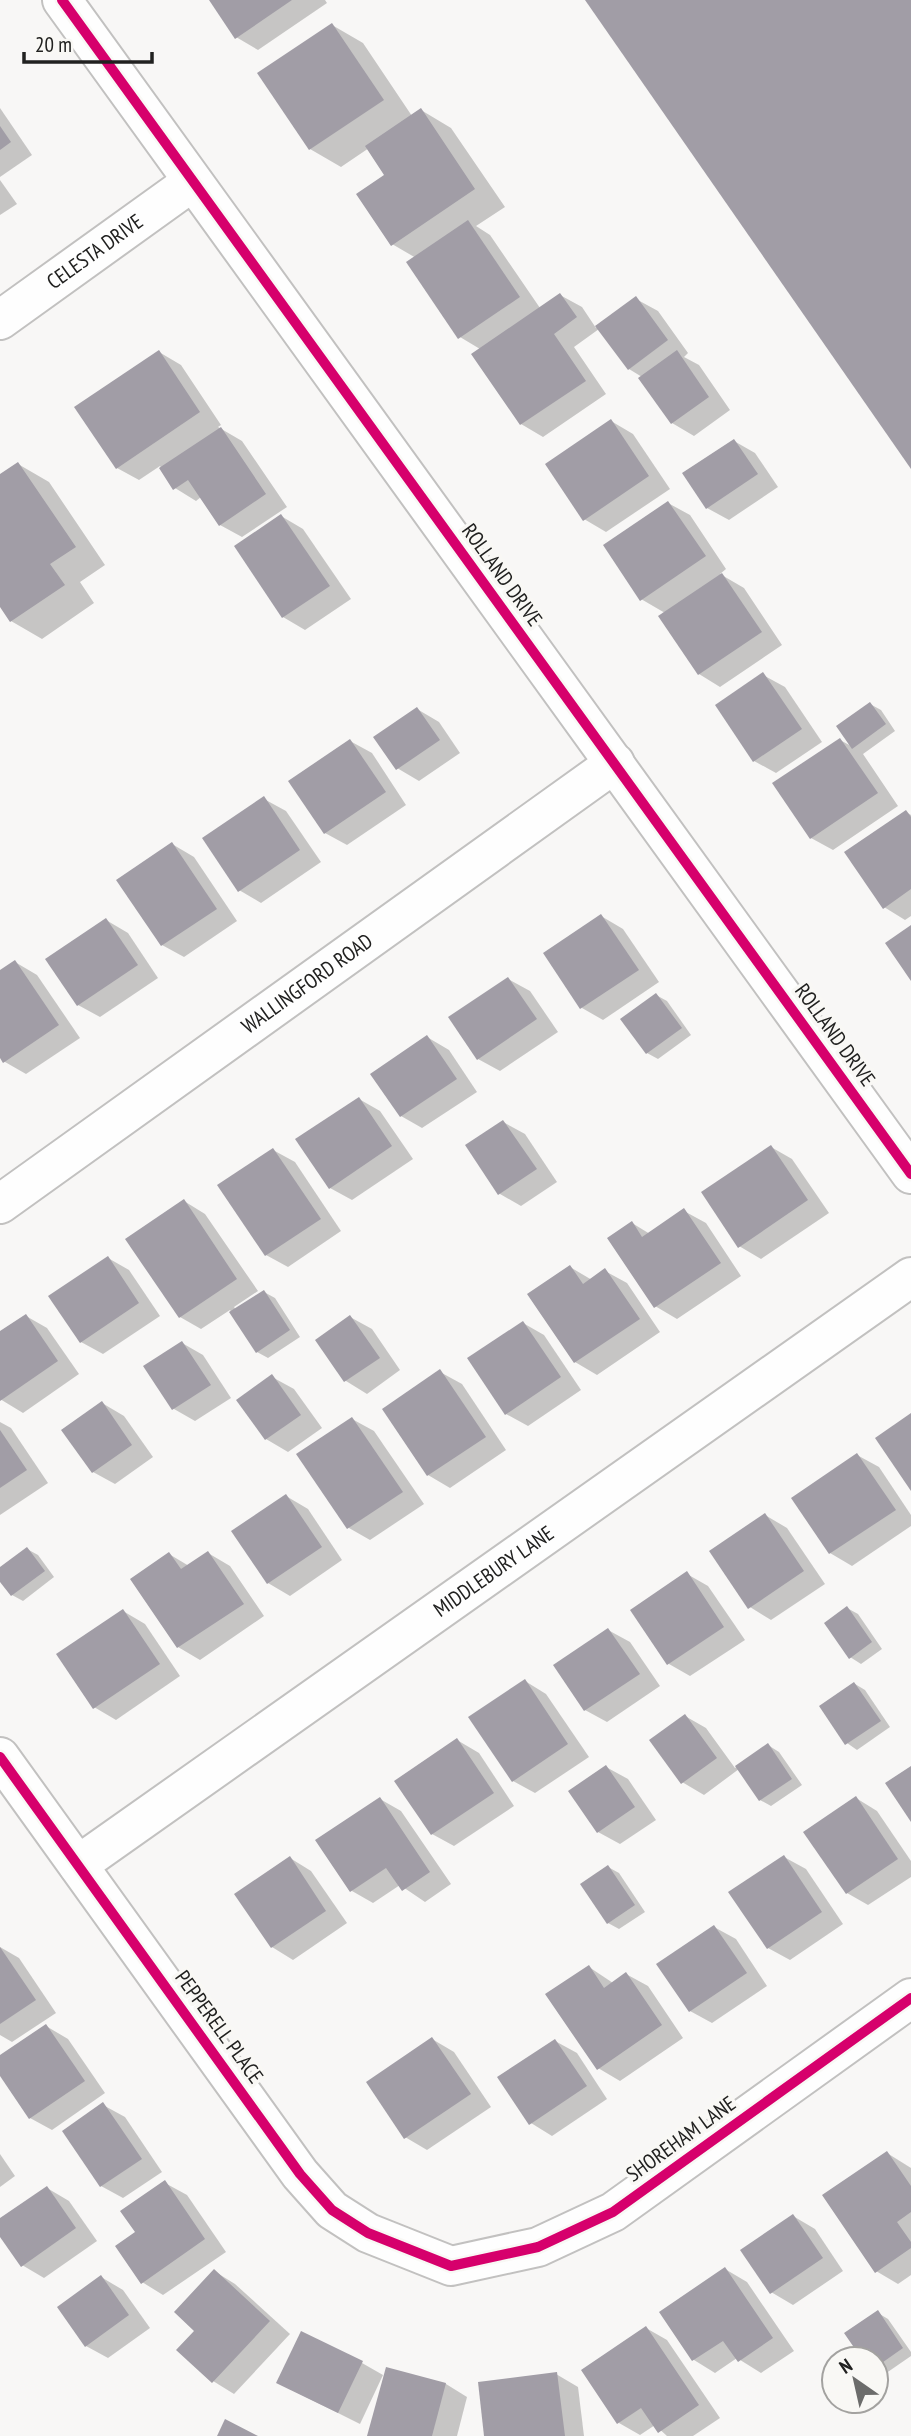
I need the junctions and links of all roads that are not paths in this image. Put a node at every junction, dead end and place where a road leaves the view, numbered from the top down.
1 (62, 0) edge
2 (192, 182) junction
3 (0, 320) edge
4 (615, 763) junction
5 (911, 1174) edge
6 (0, 1204) edge
7 (911, 1277) edge
8 (0, 1757) edge
9 (78, 1865) junction
10 (910, 2000) edge
11 (451, 2266) joint

1 - 2 street, ROLLAND DRIVE
2 - 3 street, CELESTA DRIVE
2 - 4 street, ROLLAND DRIVE
4 - 5 street, ROLLAND DRIVE
4 - 6 street, WALLINGFORD ROAD
7 - 9 street, MIDDLEBURY LANE
8 - 9 street, PEPPERELL PLACE
9 - 11 street, PEPPERELL PLACE
10 - 11 street, SHOREHAM LANE

